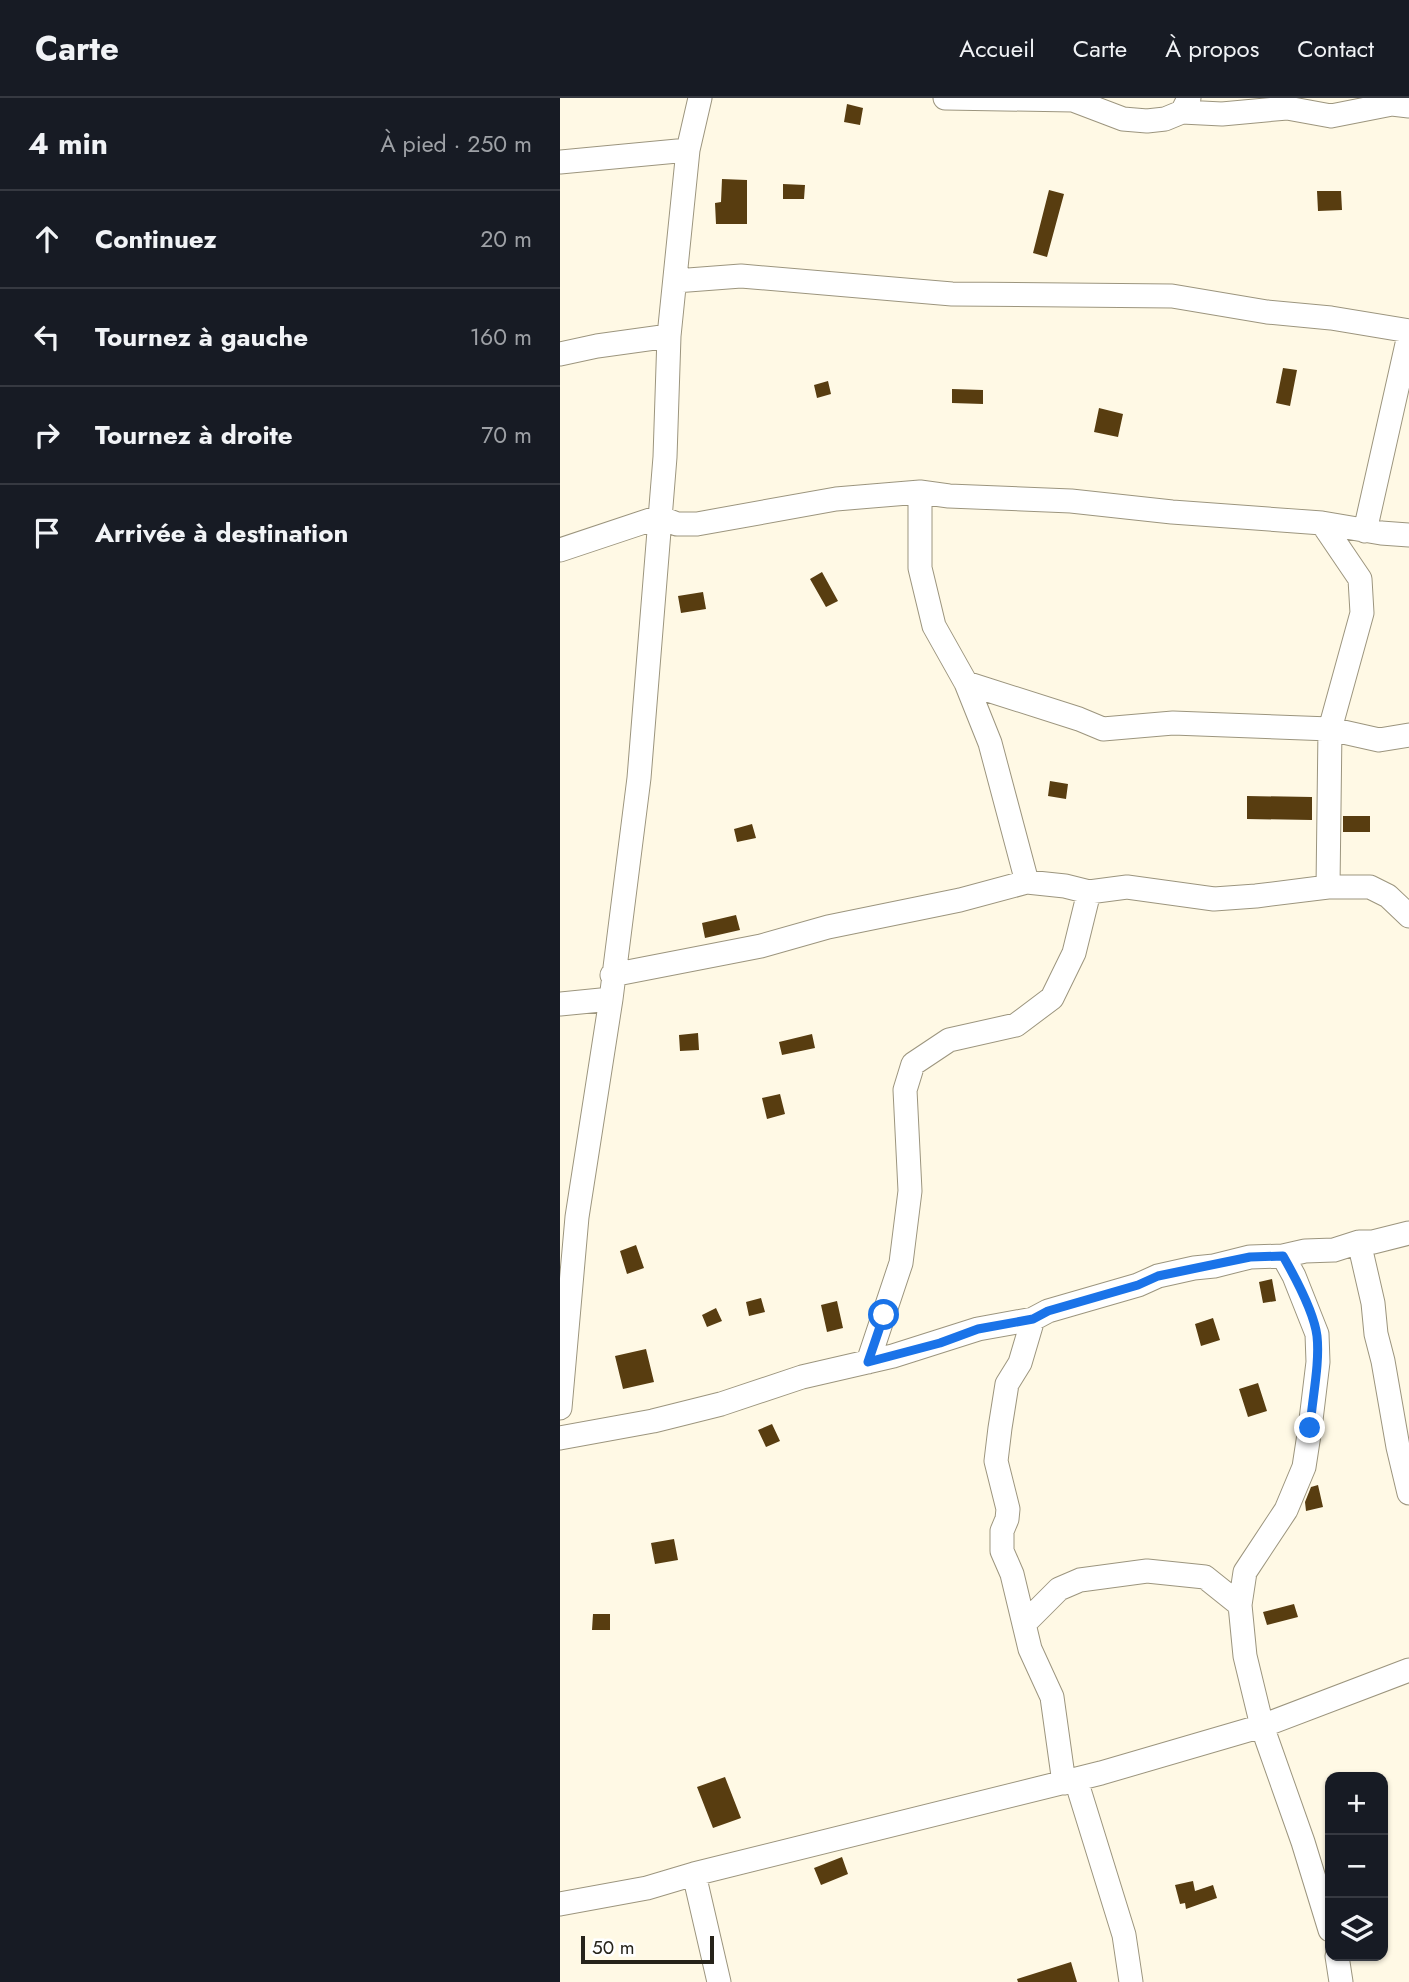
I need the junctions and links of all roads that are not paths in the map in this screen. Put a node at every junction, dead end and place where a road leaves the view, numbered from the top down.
1 (700, 98) edge
2 (944, 98) edge
3 (1186, 105) edge
4 (1409, 106) edge
5 (688, 150) junction
6 (560, 162) edge
7 (675, 281) junction
8 (1409, 333) edge
9 (669, 336) junction
10 (560, 354) edge
11 (919, 492) junction
12 (660, 517) junction
13 (1322, 523) junction
14 (1366, 530) junction
15 (1409, 535) edge
16 (560, 550) edge
17 (967, 683) junction
18 (1330, 729) junction
19 (1409, 734) edge
20 (1027, 882) junction
21 (1328, 887) junction
22 (1089, 892) junction
23 (1409, 916) edge
24 (612, 975) junction
25 (611, 999) junction
26 (560, 1004) edge
27 (1409, 1233) edge
28 (1359, 1242) junction
29 (1283, 1256) junction
30 (1033, 1319) junction
31 (868, 1362) junction
32 (560, 1409) edge
33 (560, 1438) edge
34 (1409, 1493) edge
35 (1240, 1605) junction
36 (1025, 1623) junction
37 (1409, 1670) edge
38 (1262, 1726) junction
39 (1070, 1782) junction
40 (694, 1874) junction
41 (560, 1904) edge
42 (1325, 1914) edge
43 (1337, 1961) edge
44 (719, 1982) edge
45 (1131, 1982) edge
46 (1341, 1982) edge

1 - 5 street
2 - 3 street
3 - 4 street
5 - 6 street
5 - 7 street
7 - 8 street
7 - 9 street
8 - 14 street
9 - 10 street
9 - 12 street
11 - 12 street
11 - 13 street
11 - 17 street
12 - 16 street
12 - 24 street
13 - 14 street
13 - 18 street
14 - 15 street
17 - 18 street
17 - 20 street
18 - 19 street
18 - 21 street
20 - 22 street
20 - 24 street
21 - 22 street
21 - 23 street
22 - 31 street
24 - 25 street
25 - 26 street
25 - 32 street
27 - 28 street
28 - 29 street
28 - 34 street
29 - 30 street
29 - 35 street
30 - 31 street
30 - 36 street
31 - 33 street
35 - 36 street
35 - 38 street
36 - 39 street
37 - 38 street
38 - 39 street
38 - 42 street
39 - 40 street
39 - 45 street
40 - 41 street
40 - 44 street
43 - 46 street

